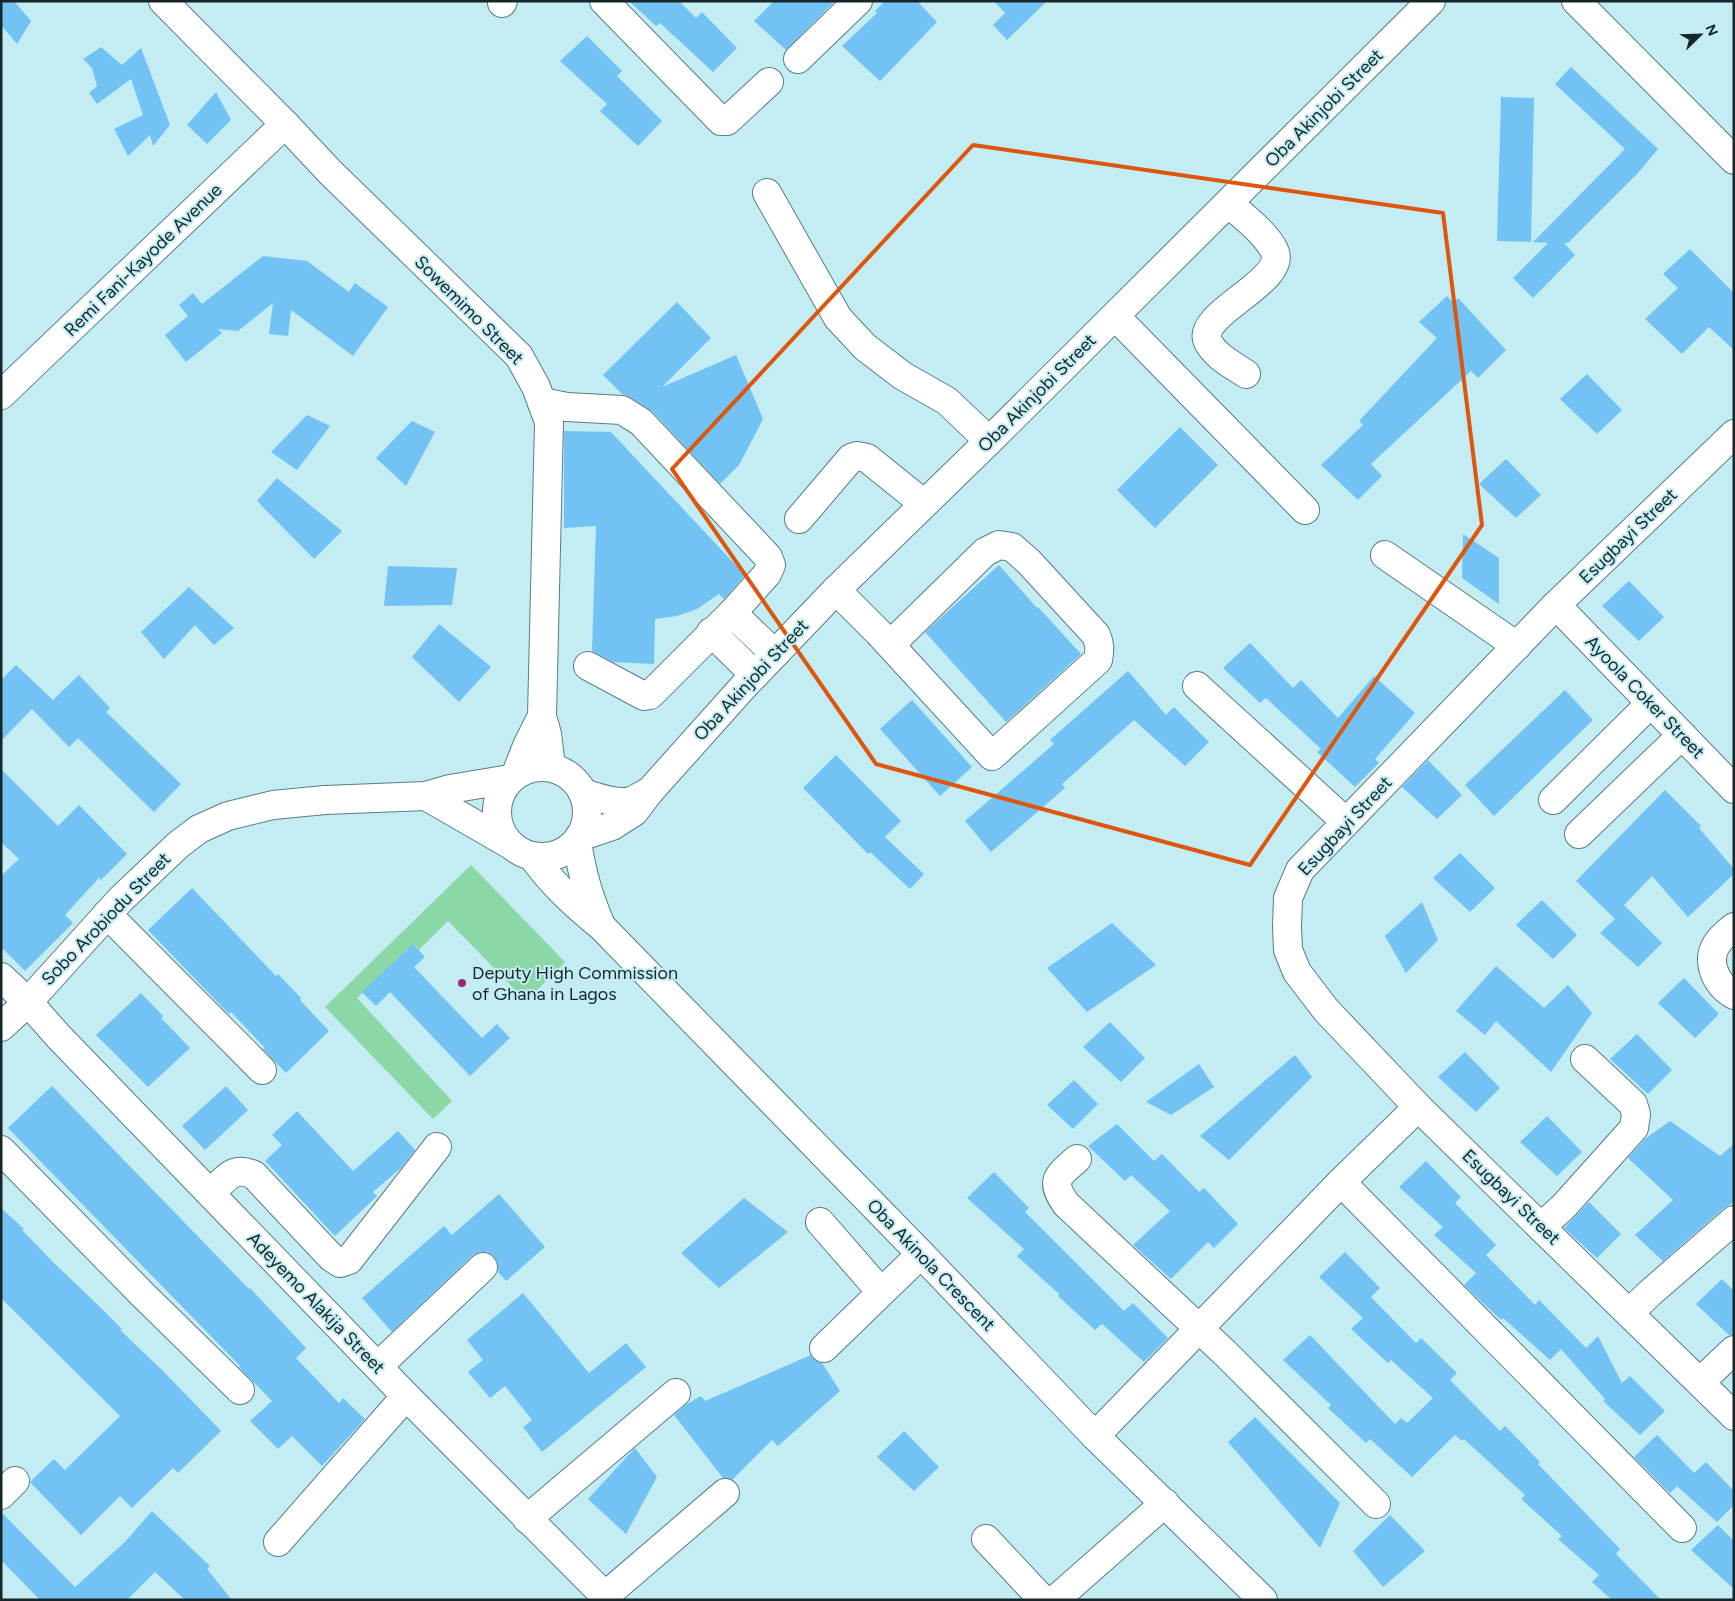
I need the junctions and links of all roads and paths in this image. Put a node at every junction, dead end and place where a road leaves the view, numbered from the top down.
1 (163, 1) edge
2 (604, 1) edge
3 (858, 1) edge
4 (1431, 1) edge
5 (1576, 1) edge
6 (798, 59) dead end
7 (768, 82) dead end
8 (285, 124) junction
9 (1734, 160) edge
10 (767, 193) dead end
11 (1228, 203) junction
12 (1115, 316) junction
13 (1246, 374) dead end
14 (1, 395) edge
15 (542, 402) junction
16 (1734, 434) edge
17 (989, 441) junction
18 (924, 504) junction
19 (1305, 510) dead end
20 (799, 519) dead end
21 (1385, 555) dead end
22 (836, 590) junction
23 (1556, 605) junction
24 (732, 613) junction
25 (711, 632) junction
26 (890, 645) junction
27 (1517, 646) junction
28 (775, 654) junction
29 (588, 666) dead end
30 (755, 675) junction
31 (1197, 686) dead end
32 (1650, 704) junction
33 (542, 716) junction
34 (1682, 735) junction
35 (552, 767) junction
36 (513, 776) junction
37 (1734, 789) edge
38 (650, 791) junction
39 (583, 793) junction
40 (426, 796) junction
41 (1553, 800) dead end
42 (1346, 822) junction
43 (1579, 834) dead end
44 (578, 840) junction
45 (522, 851) junction
46 (107, 914) junction
47 (602, 927) junction
48 (1734, 927) edge
49 (1, 977) edge
50 (1734, 995) edge
51 (28, 1002) junction
52 (1, 1027) edge
53 (1585, 1059) dead end
54 (262, 1070) dead end
55 (1418, 1107) junction
56 (437, 1147) dead end
57 (1, 1150) edge
58 (1077, 1159) dead end
59 (1341, 1182) junction
60 (210, 1193) junction
61 (1734, 1220) edge
62 (820, 1222) dead end
63 (1542, 1227) junction
64 (921, 1254) junction
65 (483, 1267) dead end
66 (881, 1292) junction
67 (1629, 1313) junction
68 (1199, 1330) junction
69 (824, 1348) dead end
70 (1734, 1350) edge
71 (378, 1366) junction
72 (1700, 1382) junction
73 (240, 1390) dead end
74 (676, 1392) dead end
75 (406, 1396) junction
76 (1734, 1416) edge
77 (1095, 1436) junction
78 (725, 1493) dead end
79 (1165, 1503) junction
80 (1376, 1504) dead end
81 (527, 1519) junction
82 (1682, 1528) dead end
83 (986, 1539) dead end
84 (278, 1542) dead end
85 (1252, 1596) edge
86 (607, 1598) edge
87 (1042, 1600) edge
88 (1055, 1600) edge

1 - 8 street, Sowemimo Street
2 - 7 street
3 - 6 street
4 - 11 street, Oba Akinjobi Street
5 - 9 street
8 - 14 street, Remi Fani-Kayode Avenue
8 - 15 street, Sowemimo Street
10 - 17 street
11 - 12 street, Oba Akinjobi Street
11 - 13 street
12 - 17 street, Oba Akinjobi Street
12 - 19 street
15 - 24 street
15 - 33 street, Sowemimo Street
16 - 23 street, Esugbayi Street
17 - 18 street, Oba Akinjobi Street
18 - 20 street
18 - 22 street, Oba Akinjobi Street
21 - 27 street
22 - 26 street
22 - 28 street, Oba Akinjobi Street
23 - 27 street, Esugbayi Street
23 - 32 street, Ayoola Coker Street
24 - 25 street
24 - 28 street
25 - 29 street
25 - 30 street
26 - 26 street
27 - 42 street, Esugbayi Street
28 - 30 street, Oba Akinjobi Street
30 - 38 street, Oba Akinjobi Street
31 - 42 street
32 - 34 street, Ayoola Coker Street
32 - 41 street
33 - 35 street, Sowemimo Street
33 - 36 street, Sowemimo Street
34 - 37 street, Ayoola Coker Street
34 - 43 street
35 - 36 street
35 - 39 street
36 - 40 street, Sobo Arobiodu Street
36 - 45 street
38 - 39 street, Oba Akinjobi Street
38 - 44 street, Oba Akinjobi Street
39 - 44 street
40 - 45 street
40 - 46 street, Sobo Arobiodu Street
42 - 55 street, Esugbayi Street
44 - 45 street
44 - 47 street, Oba Akinola Crescent
45 - 47 street, Oba Akinola Crescent
46 - 51 street, Sobo Arobiodu Street
46 - 54 street
47 - 64 street, Oba Akinola Crescent
48 - 50 street
49 - 51 street, Adeyemo Alakija Street
51 - 52 street, Sobo Arobiodu Street
51 - 60 street, Adeyemo Alakija Street
53 - 63 street
55 - 59 street
55 - 63 street, Esugbayi Street
56 - 60 street
57 - 73 street
58 - 68 street
59 - 68 street
59 - 82 street
60 - 71 street, Adeyemo Alakija Street
61 - 67 street
62 - 66 street
63 - 67 street, Esugbayi Street
64 - 66 street
64 - 77 street, Oba Akinola Crescent
65 - 71 street
66 - 69 street
67 - 72 street, Esugbayi Street
68 - 77 street
68 - 80 street
70 - 72 street
71 - 75 street, Adeyemo Alakija Street
72 - 76 street, Esugbayi Street
74 - 81 street
75 - 81 street, Adeyemo Alakija Street
75 - 84 street
77 - 79 street, Oba Akinola Crescent
78 - 86 street
79 - 85 street, Oba Akinola Crescent
79 - 88 street
81 - 86 street, Adeyemo Alakija Street
83 - 87 street

